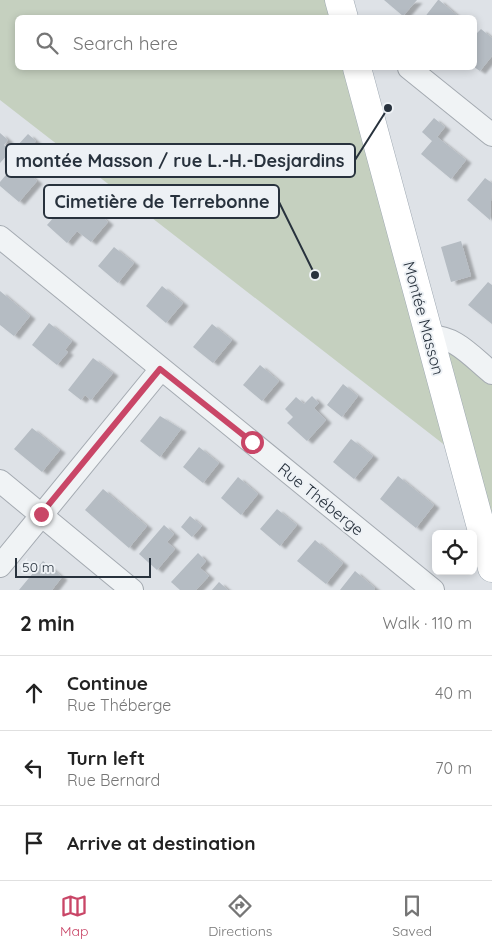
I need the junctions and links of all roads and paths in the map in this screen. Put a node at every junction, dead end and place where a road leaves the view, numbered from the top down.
1 (339, 0) edge
2 (343, 15) edge
3 (358, 70) edge
4 (411, 70) edge
5 (492, 135) edge
6 (0, 237) edge
7 (428, 337) junction
8 (160, 369) junction
9 (492, 373) edge
10 (0, 481) edge
11 (41, 514) junction
12 (491, 558) edge
13 (0, 566) edge
14 (132, 590) edge
15 (433, 590) edge

1 - 2 main road
3 - 7 main road, Montée Masson
4 - 5 street
6 - 8 street, Rue Théberge
7 - 9 street
7 - 12 main road, Montée Masson
8 - 11 street
8 - 15 street, Rue Théberge
10 - 11 street
11 - 13 street
11 - 14 street

